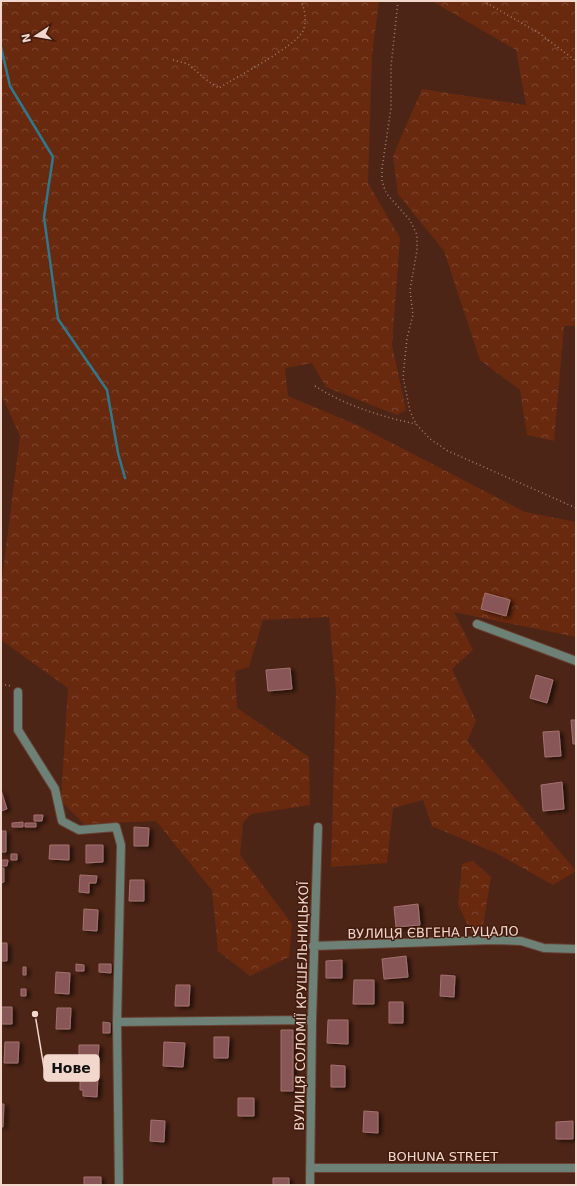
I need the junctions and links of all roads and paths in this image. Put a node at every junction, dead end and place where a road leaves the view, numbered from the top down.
1 (301, 1) edge
2 (398, 1) edge
3 (483, 1) edge
4 (173, 60) dead end
5 (576, 61) edge
6 (315, 386) dead end
7 (416, 424) junction
8 (576, 508) edge
9 (477, 624) dead end
10 (576, 661) edge
11 (1, 684) edge
12 (18, 692) joint
13 (318, 827) dead end
14 (314, 946) junction
15 (576, 949) edge
16 (312, 1020) junction
17 (117, 1022) junction
18 (310, 1168) junction
19 (576, 1168) edge
20 (119, 1185) edge
21 (310, 1185) edge

1 - 4 path
2 - 7 path
3 - 5 path
6 - 7 path
7 - 8 path
9 - 10 street
11 - 12 path
12 - 17 street
13 - 14 street, ВУЛИЦЯ СОЛОМІЇ КРУШЕЛЬНИЦЬКОЇ
14 - 15 street, ВУЛИЦЯ ЄВГЕНА ГУЦАЛО
14 - 16 street, ВУЛИЦЯ СОЛОМІЇ КРУШЕЛЬНИЦЬКОЇ
16 - 17 street
16 - 18 street, ВУЛИЦЯ СОЛОМІЇ КРУШЕЛЬНИЦЬКОЇ
17 - 20 street
18 - 19 street, BOHUNA STREET
18 - 21 street, ВУЛИЦЯ СОЛОМІЇ КРУШЕЛЬНИЦЬКОЇ

